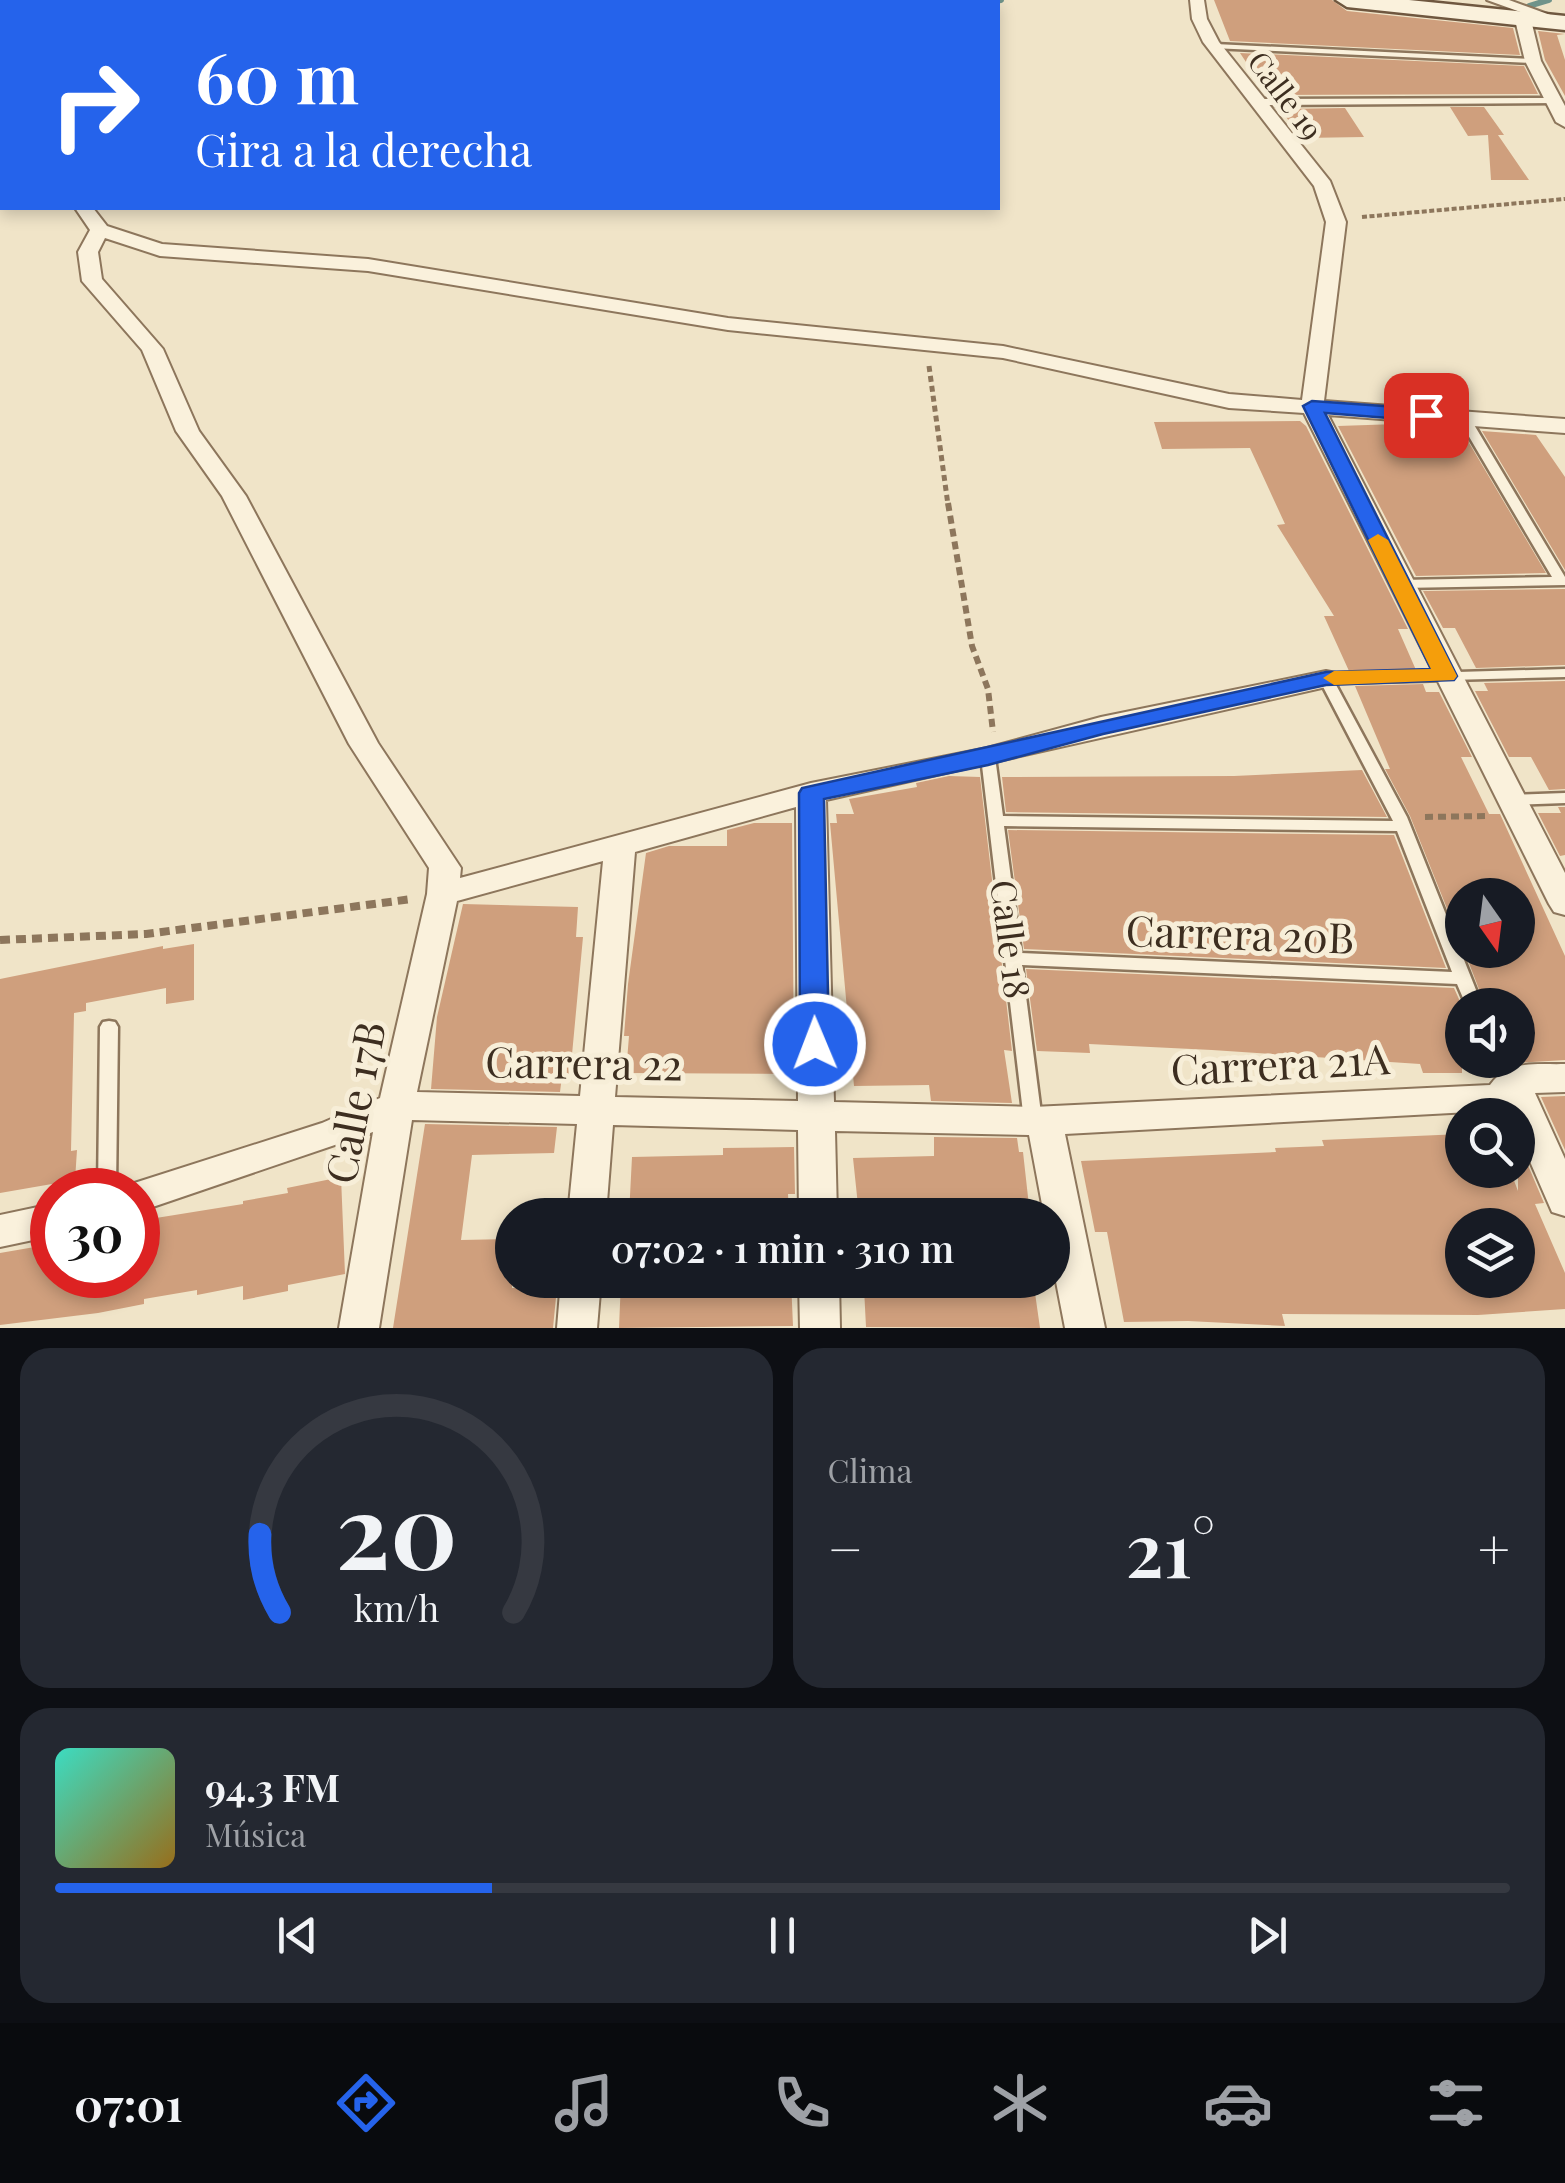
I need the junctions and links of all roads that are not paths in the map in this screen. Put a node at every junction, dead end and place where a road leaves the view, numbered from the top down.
1 (1197, 0) edge
2 (1348, 0) edge
3 (1514, 9) edge
4 (1564, 23) edge
5 (1215, 46) junction
6 (1533, 61) junction
7 (1552, 101) junction
8 (1254, 102) junction
9 (1565, 122) edge
10 (85, 210) edge
11 (100, 230) junction
12 (1312, 406) junction
13 (1464, 418) junction
14 (1565, 426) edge
15 (1563, 581) edge
16 (1400, 584) junction
17 (1565, 673) edge
18 (1446, 676) junction
19 (1326, 678) junction
20 (988, 757) junction
21 (811, 793) junction
22 (1565, 798) edge
23 (1517, 808) junction
24 (997, 821) junction
25 (1400, 822) junction
26 (620, 843) junction
27 (443, 894) junction
28 (1565, 904) edge
29 (1015, 959) junction
30 (1461, 978) junction
31 (1466, 988) edge
32 (108, 1027) dead end
33 (1535, 1074) edge
34 (1504, 1078) edge
35 (1510, 1078) edge
36 (1565, 1078) edge
37 (396, 1106) junction
38 (597, 1109) junction
39 (816, 1116) junction
40 (1039, 1120) junction
41 (107, 1168) edge
42 (160, 1190) edge
43 (589, 1198) edge
44 (818, 1198) edge
45 (1565, 1200) edge
46 (30, 1225) edge
47 (0, 1231) edge
48 (580, 1298) edge
49 (819, 1298) edge
50 (359, 1328) edge
51 (577, 1328) edge
52 (820, 1328) edge
53 (1085, 1328) edge

1 - 5 street, Calle 19
2 - 3 street
3 - 4 street
3 - 6 street
5 - 6 lane
5 - 8 street, Calle 19
6 - 7 street
7 - 8 lane
7 - 9 street
8 - 12 street, Calle 19
10 - 11 street
11 - 12 street
11 - 27 street
12 - 13 street
12 - 16 street
13 - 14 street
13 - 15 lane
15 - 16 lane
16 - 18 street
17 - 18 lane
18 - 19 lane
18 - 23 street
19 - 20 street
19 - 25 lane
20 - 21 street
20 - 24 lane, Calle 18
21 - 26 street
21 - 39 street
22 - 23 lane
23 - 28 street
24 - 25 lane
24 - 29 lane, Calle 18
25 - 30 lane
26 - 27 street
26 - 38 street
27 - 37 street, Calle 17B
29 - 30 lane, Carrera 20B
29 - 40 lane, Calle 18
30 - 31 lane
32 - 41 lane
33 - 36 street
34 - 40 street, Carrera 21A
35 - 45 street
37 - 38 street, Carrera 22
37 - 42 street, Carrera 22
37 - 50 street, Calle 17B
38 - 39 street, Carrera 22
38 - 43 street
39 - 40 street, Carrera 22
39 - 44 street
40 - 53 street, Calle 18
46 - 47 street
48 - 51 street
49 - 52 street

